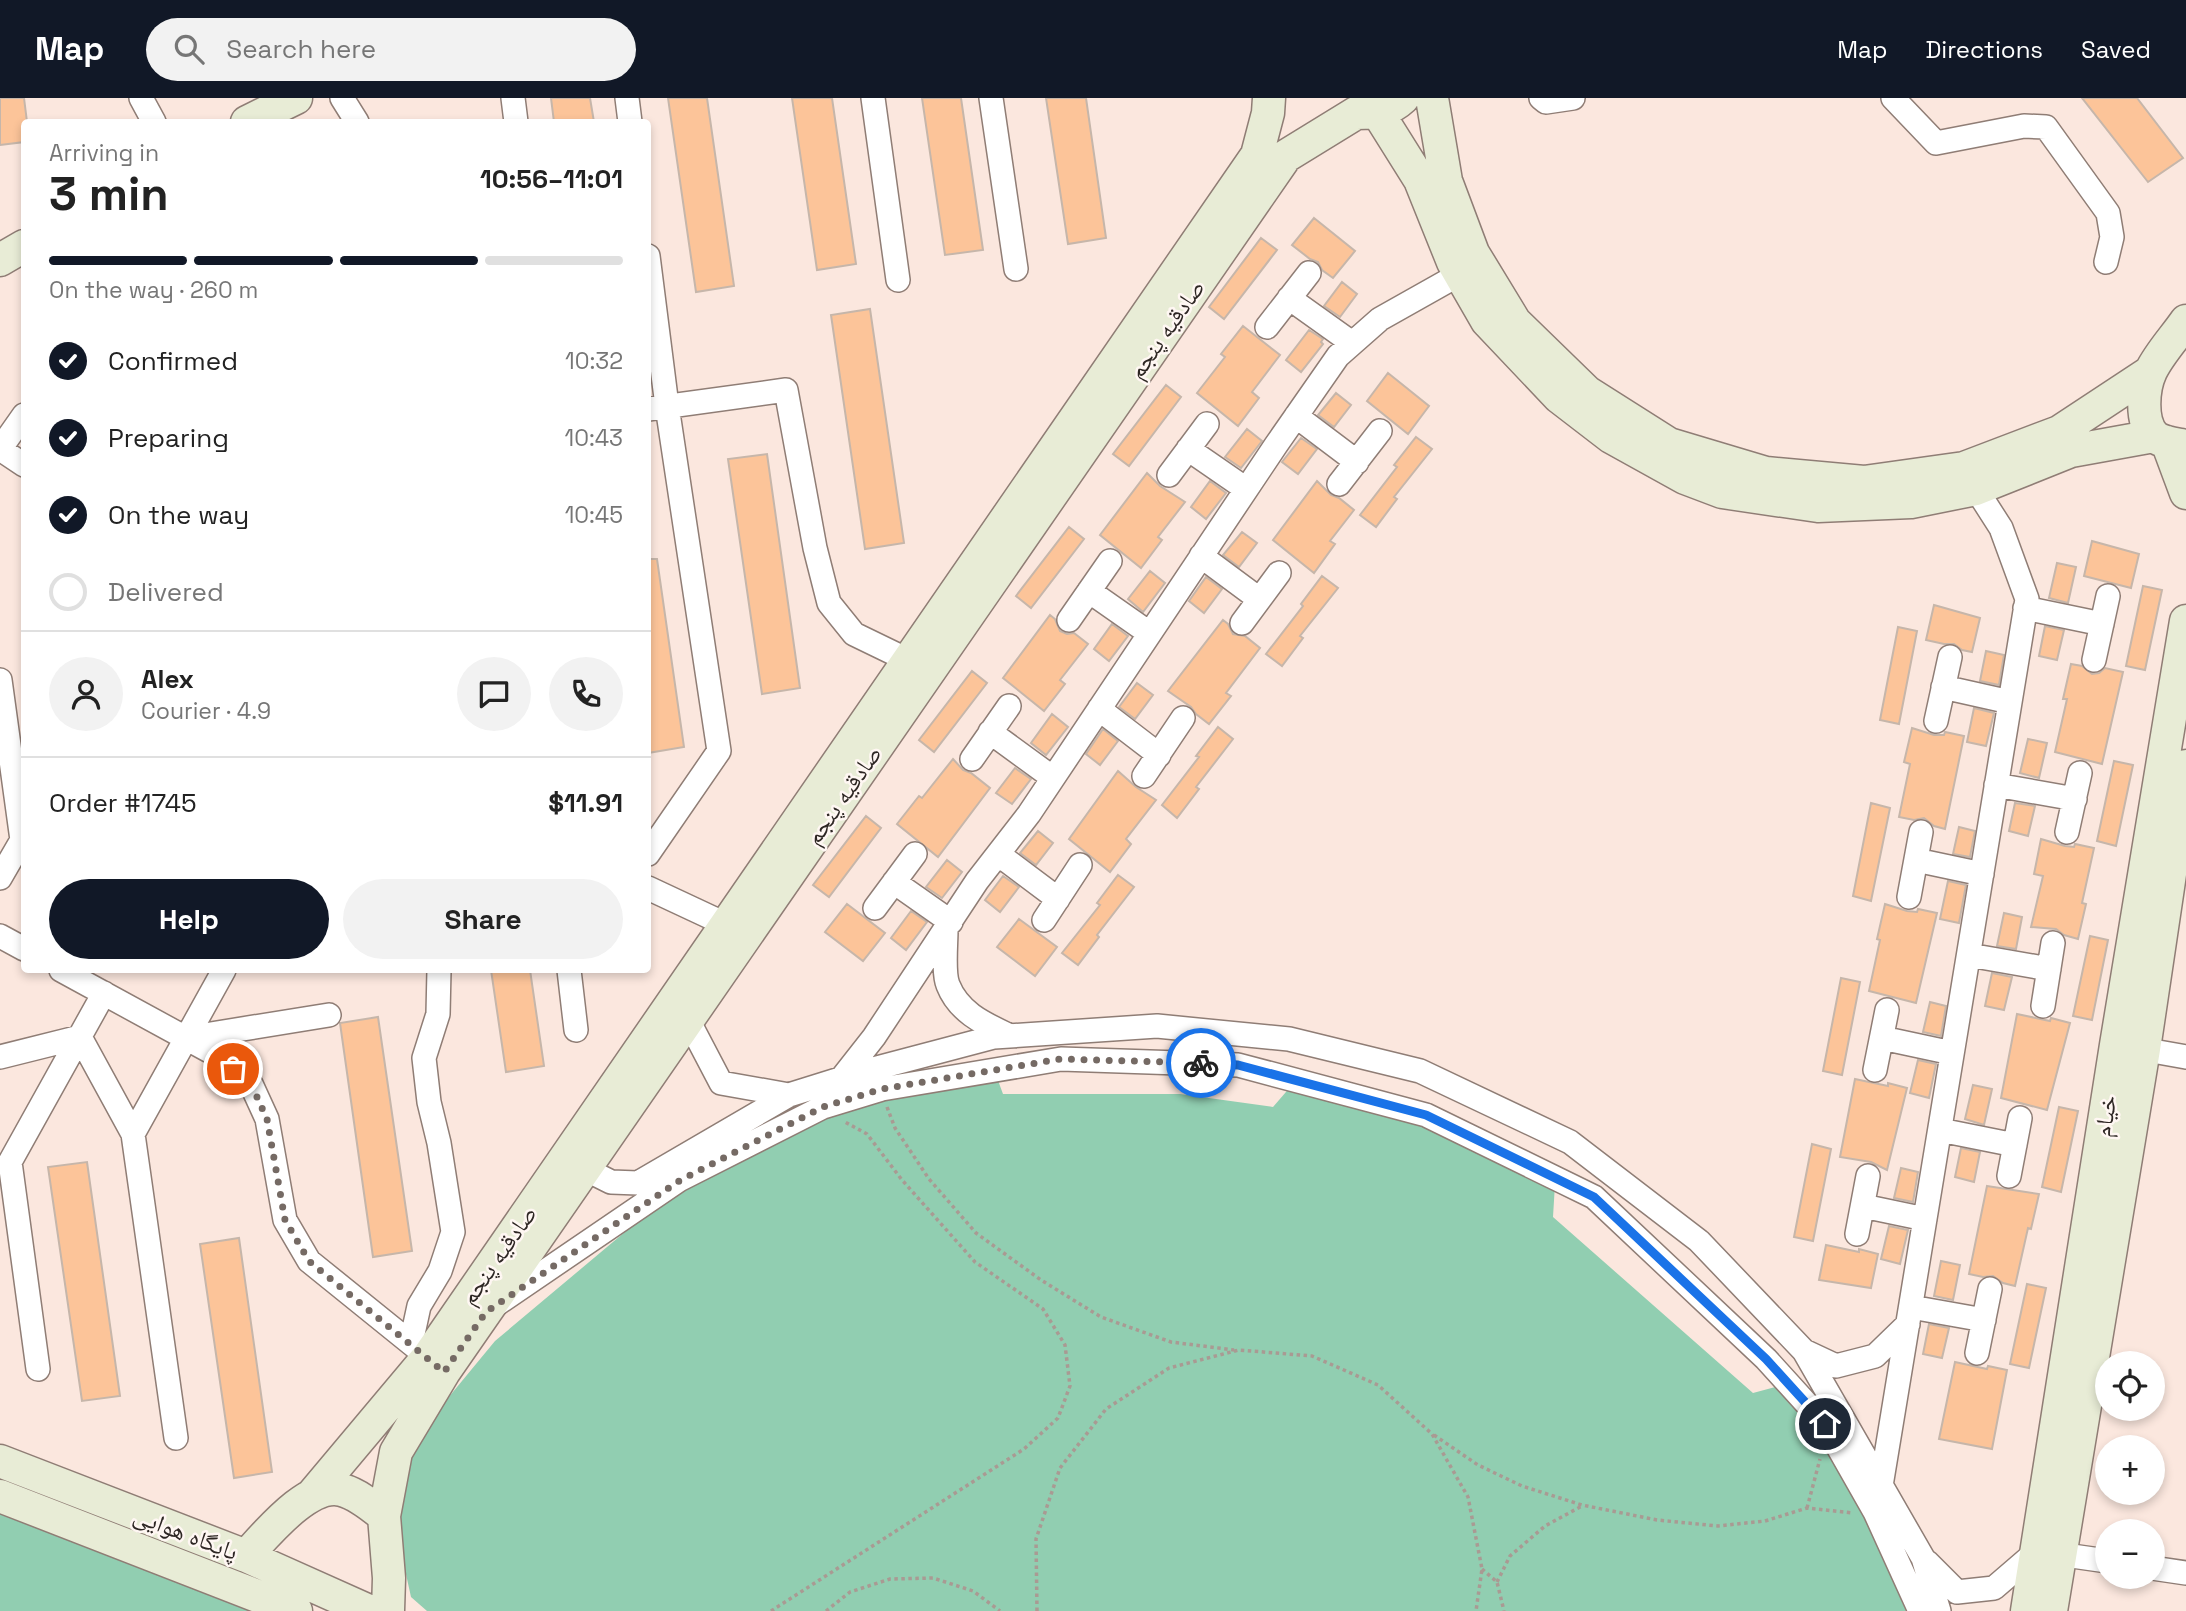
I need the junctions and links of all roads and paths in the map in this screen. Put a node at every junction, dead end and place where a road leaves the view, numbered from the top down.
1 (141, 98) edge
2 (296, 98) edge
3 (342, 98) edge
4 (513, 98) edge
5 (627, 98) edge
6 (873, 98) edge
7 (991, 98) edge
8 (1269, 98) edge
9 (1433, 98) edge
10 (1541, 98) edge
11 (1573, 98) edge
12 (1893, 98) edge
13 (1369, 106) edge
14 (152, 119) edge
15 (253, 119) edge
16 (355, 119) edge
17 (516, 119) edge
18 (630, 119) edge
19 (1267, 162) junction
20 (1435, 186) junction
21 (21, 248) edge
22 (0, 260) edge
23 (2106, 262) dead end
24 (1016, 269) dead end
25 (1309, 273) dead end
26 (1460, 274) junction
27 (898, 280) dead end
28 (1289, 298) junction
29 (651, 306) edge
30 (2186, 321) edge
31 (1267, 327) dead end
32 (1352, 343) junction
33 (2150, 372) junction
34 (657, 407) edge
35 (1296, 416) junction
36 (21, 419) edge
37 (1207, 424) dead end
38 (1380, 431) dead end
39 (2169, 441) edge
40 (2065, 442) junction
41 (0, 449) edge
42 (1188, 449) junction
43 (1357, 462) junction
44 (21, 464) edge
45 (1691, 466) junction
46 (1169, 475) dead end
47 (1339, 484) dead end
48 (1246, 489) junction
49 (1976, 489) junction
50 (2186, 493) edge
51 (1201, 556) junction
52 (1110, 562) dead end
53 (1279, 573) dead end
54 (1089, 591) junction
55 (2108, 596) dead end
56 (1259, 600) junction
57 (2025, 608) junction
58 (1069, 620) dead end
59 (2186, 621) edge
60 (1242, 623) dead end
61 (2102, 624) junction
62 (1149, 634) junction
63 (1950, 657) dead end
64 (2094, 660) dead end
65 (919, 665) junction
66 (0, 680) edge
67 (1943, 687) junction
68 (2010, 702) junction
69 (1009, 706) dead end
70 (1098, 709) junction
71 (1182, 718) dead end
72 (1936, 721) dead end
73 (990, 732) junction
74 (1158, 755) junction
75 (972, 759) dead end
76 (2186, 766) edge
77 (2080, 773) dead end
78 (1144, 776) dead end
79 (1053, 778) junction
80 (1996, 785) junction
81 (2074, 799) junction
82 (21, 826) edge
83 (1921, 832) dead end
84 (2067, 832) dead end
85 (21, 843) edge
86 (651, 850) edge
87 (915, 854) dead end
88 (998, 854) junction
89 (1916, 860) junction
90 (1080, 865) dead end
91 (1982, 874) junction
92 (0, 878) edge
93 (894, 882) junction
94 (651, 889) edge
95 (1909, 897) dead end
96 (1058, 898) junction
97 (875, 908) dead end
98 (1044, 920) dead end
99 (949, 926) junction
100 (737, 930) junction
101 (0, 936) edge
102 (2053, 943) dead end
103 (21, 947) edge
104 (1969, 955) junction
105 (2049, 969) junction
106 (67, 973) edge
107 (223, 973) edge
108 (439, 973) edge
109 (569, 973) edge
110 (104, 993) junction
111 (2043, 1006) dead end
112 (1887, 1010) dead end
113 (329, 1015) dead end
114 (688, 1020) junction
115 (576, 1030) dead end
116 (1010, 1035) junction
117 (80, 1037) junction
118 (186, 1038) junction
119 (1882, 1038) junction
120 (2130, 1047) junction
121 (1952, 1053) junction
122 (2186, 1056) edge
123 (0, 1057) edge
124 (1875, 1070) dead end
125 (841, 1079) junction
126 (1441, 1081) junction
127 (882, 1089) junction
128 (789, 1095) junction
129 (823, 1107) junction
130 (1426, 1115) junction
131 (2020, 1118) dead end
132 (1940, 1130) junction
133 (133, 1134) junction
134 (2015, 1145) junction
135 (575, 1164) junction
136 (1868, 1176) dead end
137 (2009, 1176) dead end
138 (1863, 1206) junction
139 (1925, 1219) junction
140 (1857, 1234) dead end
141 (1990, 1289) dead end
142 (486, 1312) junction
143 (1909, 1316) junction
144 (1984, 1320) junction
145 (1784, 1331) junction
146 (1240, 1350) junction
147 (1758, 1351) junction
148 (1804, 1351) junction
149 (1977, 1353) dead end
150 (428, 1357) junction
151 (38, 1369) dead end
152 (1432, 1434) junction
153 (176, 1438) dead end
154 (0, 1461) edge
155 (1881, 1486) junction
156 (313, 1494) junction
157 (0, 1496) edge
158 (1582, 1506) junction
159 (1807, 1508) dead end
160 (384, 1516) junction
161 (2049, 1553) junction
162 (246, 1556) junction
163 (1923, 1558) junction
164 (2095, 1560) edge
165 (1482, 1569) junction
166 (2165, 1570) edge
167 (2186, 1573) edge
168 (1497, 1582) junction
169 (296, 1611) edge
170 (369, 1611) edge
171 (388, 1611) edge
172 (771, 1611) edge
173 (826, 1611) edge
174 (1000, 1611) edge
175 (1037, 1611) edge
176 (1476, 1611) edge
177 (1504, 1611) edge
178 (1920, 1611) edge
179 (1939, 1611) edge
180 (2027, 1611) edge
181 (2051, 1611) edge

1 - 14 street
2 - 15 street
3 - 16 street
4 - 17 street
5 - 18 street
6 - 27 street
7 - 24 street
8 - 19 street, صادقیه پنجم
9 - 20 street
10 - 11 street
12 - 23 street
13 - 19 street, صادقیه پنجم
13 - 20 street
19 - 65 street, صادقیه پنجم
20 - 26 street
20 - 45 street
21 - 22 street
25 - 28 street
26 - 32 street
26 - 45 street
28 - 31 street
28 - 32 street
29 - 34 street
30 - 33 street
32 - 35 street
33 - 39 street
33 - 40 street
34 - 65 street
34 - 86 street
35 - 43 street
35 - 48 street
36 - 41 street
37 - 42 street
38 - 43 street
39 - 40 street
39 - 50 street
40 - 45 street
40 - 49 street
41 - 44 street
42 - 46 street
42 - 48 street
43 - 47 street
45 - 49 street
48 - 51 street
49 - 57 street
51 - 56 street
51 - 62 street
52 - 54 street
53 - 56 street
54 - 58 street
54 - 62 street
55 - 61 street
56 - 60 street
57 - 61 street
57 - 68 street
59 - 120 street, خیام
61 - 64 street
62 - 70 street
63 - 67 street
65 - 100 street, صادقیه پنجم
66 - 82 street
67 - 68 street
67 - 72 street
68 - 80 street
69 - 73 street
70 - 74 street
70 - 79 street
71 - 74 street
73 - 75 street
73 - 79 street
74 - 78 street
76 - 120 street, خیام
77 - 81 street
79 - 88 street
80 - 81 street
80 - 91 street
81 - 84 street
83 - 89 street
85 - 92 street
87 - 93 street
88 - 96 street
88 - 99 street
89 - 91 street
89 - 95 street
90 - 96 street
91 - 104 street
93 - 97 street
93 - 99 street
94 - 100 street
96 - 98 street
99 - 116 street
99 - 125 street
100 - 114 street, صادقیه پنجم
100 - 135 street, صادقیه پنجم
101 - 103 street
102 - 105 street
104 - 105 street
104 - 121 street
105 - 111 street
106 - 110 street
107 - 118 street
108 - 150 street
109 - 115 street
110 - 117 street
110 - 118 street
112 - 119 street
113 - 118 street
114 - 128 street
114 - 135 street, صادقیه پنجم
116 - 125 street
116 - 126 street
117 - 123 street
117 - 133 street
117 - 151 street
118 - 133 street
118 - 150 street
119 - 121 street
119 - 124 street
120 - 122 street
120 - 161 street, خیام
121 - 132 street
125 - 128 street
126 - 130 street
126 - 145 street
127 - 129 street
127 - 130 street
127 - 146 path
128 - 135 street
129 - 142 street
129 - 172 path
130 - 147 street
131 - 134 street
132 - 134 street
132 - 139 street
133 - 153 street
134 - 137 street
135 - 142 street, صادقیه پنجم
135 - 150 street, صادقیه پنجم
136 - 138 street
138 - 139 street
138 - 140 street
139 - 143 street
141 - 144 street
142 - 150 street, صادقیه پنجم
143 - 144 street
143 - 148 street
143 - 155 street
144 - 149 street
145 - 147 street
145 - 148 street
146 - 152 path
146 - 175 path
147 - 178 street
148 - 155 street
150 - 156 street, صادقیه پنجم
150 - 160 street, صادقیه پنجم
152 - 158 path
152 - 165 path
154 - 162 street, پایگاه هوایی
155 - 163 street
156 - 160 street
156 - 162 street, صادقیه پنجم
157 - 169 street, پایگاه هوایی
158 - 159 path
158 - 168 path
160 - 171 street, صادقیه پنجم
161 - 163 street
161 - 164 street
161 - 180 street, خیام
161 - 181 street, خیام
162 - 170 street, پایگاه هوایی
163 - 179 street
165 - 168 path
165 - 176 path
166 - 167 street
168 - 177 path
173 - 174 path

